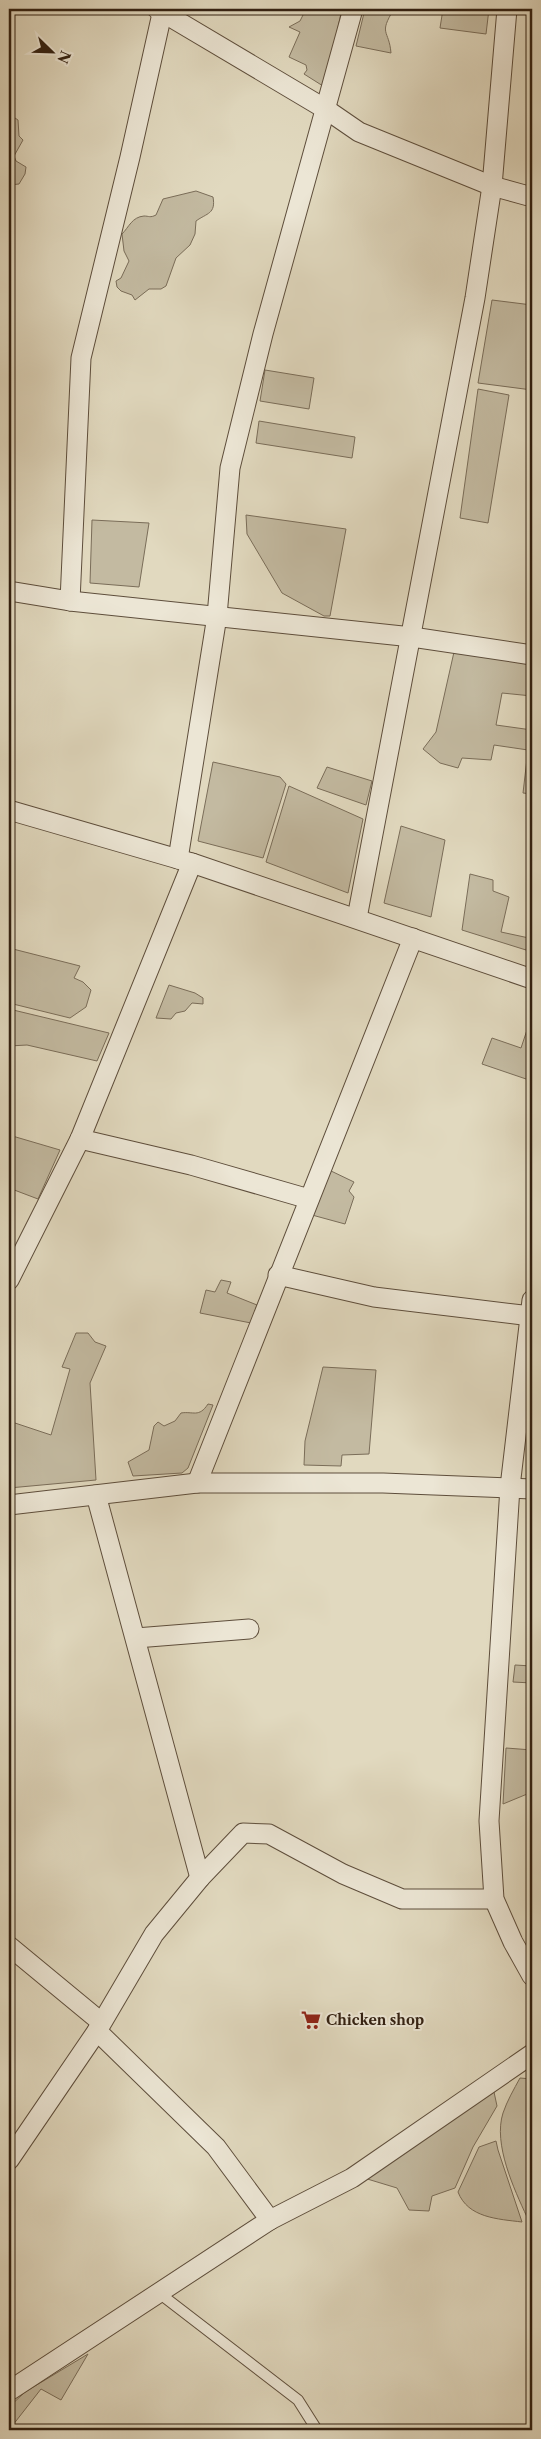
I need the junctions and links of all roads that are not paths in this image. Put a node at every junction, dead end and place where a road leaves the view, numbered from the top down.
1 (353, 9) edge
2 (507, 9) edge
3 (161, 10) edge
4 (327, 110) junction
5 (492, 186) junction
6 (532, 198) edge
7 (9, 591) edge
8 (70, 600) junction
9 (217, 616) junction
10 (412, 637) junction
11 (532, 655) edge
12 (9, 810) edge
13 (185, 861) junction
14 (357, 918) junction
15 (413, 938) junction
16 (532, 979) edge
17 (80, 1139) junction
18 (309, 1199) junction
19 (278, 1275) junction
20 (9, 1280) edge
21 (532, 1308) edge
22 (197, 1483) junction
23 (510, 1487) junction
24 (532, 1489) edge
25 (96, 1495) junction
26 (9, 1505) edge
27 (249, 1629) dead end
28 (136, 1638) junction
29 (200, 1878) junction
30 (494, 1899) junction
31 (9, 1946) edge
32 (532, 1976) edge
33 (99, 2027) junction
34 (532, 2054) edge
35 (16, 2137) edge
36 (9, 2160) edge
37 (270, 2220) junction
38 (159, 2292) junction
39 (9, 2391) edge
40 (318, 2430) edge

1 - 4 street
2 - 5 street
3 - 4 street
3 - 8 street
4 - 5 street
4 - 9 street
5 - 6 street
5 - 10 street
7 - 8 street
8 - 9 street
9 - 10 street
9 - 13 street
10 - 11 street
10 - 14 street
12 - 13 street
13 - 14 street
13 - 17 street
14 - 15 street
15 - 16 street
15 - 18 street
17 - 18 street
17 - 20 street
18 - 19 street
19 - 21 street
19 - 22 street
21 - 23 street
22 - 23 street
22 - 25 street
23 - 24 street
23 - 30 street
25 - 26 street
25 - 28 street
27 - 28 street
28 - 29 street
29 - 30 street
29 - 33 street
30 - 32 street
31 - 33 street
33 - 35 street
33 - 37 street
34 - 37 street
35 - 36 street
37 - 38 street
38 - 39 street
38 - 40 lane

